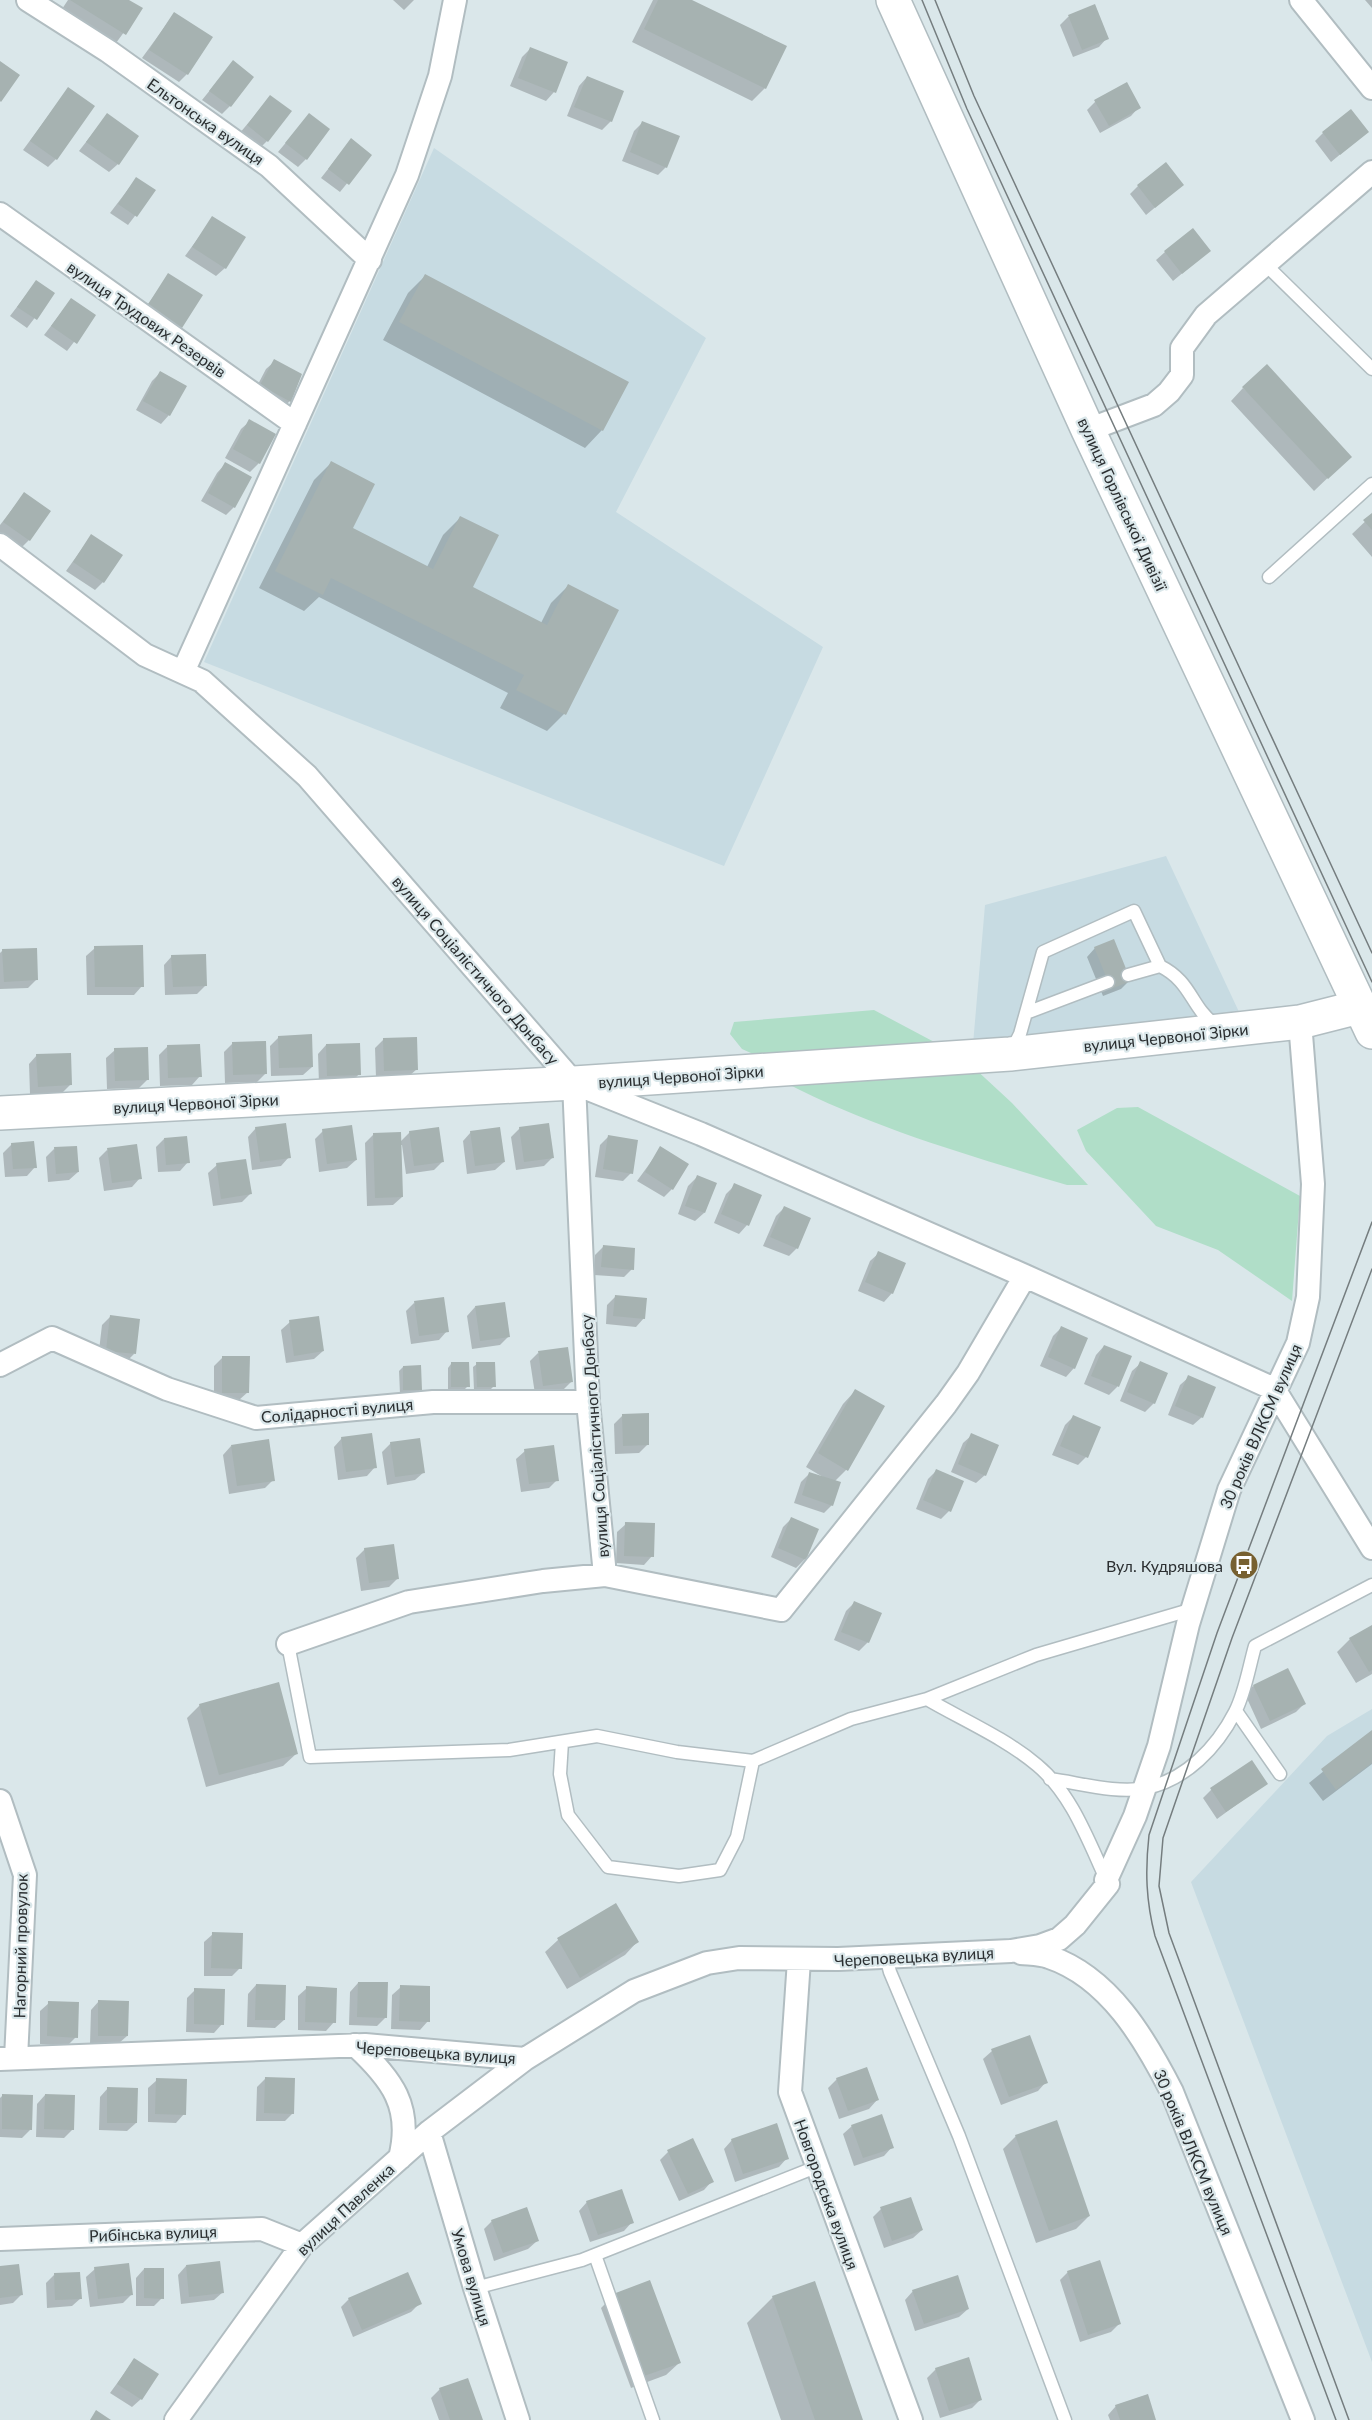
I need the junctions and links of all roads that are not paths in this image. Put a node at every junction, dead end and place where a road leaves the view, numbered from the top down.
1 (28, 0) edge
2 (455, 0) edge
3 (893, 0) edge
4 (1301, 0) edge
5 (1372, 88) edge
6 (1372, 172) edge
7 (0, 214) edge
8 (370, 260) junction
9 (1265, 264) junction
10 (1372, 369) edge
11 (295, 424) junction
12 (1089, 430) junction
13 (1372, 484) edge
14 (0, 545) edge
15 (1269, 577) dead end
16 (183, 672) junction
17 (1160, 966) junction
18 (1128, 975) dead end
19 (1108, 982) dead end
20 (1026, 1013) junction
21 (1365, 1019) edge
22 (1300, 1022) junction
23 (1224, 1032) junction
24 (1010, 1054) junction
25 (574, 1083) junction
26 (0, 1113) edge
27 (1025, 1276) junction
28 (0, 1365) edge
29 (1274, 1389) junction
30 (588, 1402) junction
31 (1372, 1548) edge
32 (605, 1575) junction
33 (1372, 1586) edge
34 (1193, 1609) junction
35 (288, 1644) joint
36 (927, 1699) junction
37 (1236, 1711) junction
38 (562, 1742) junction
39 (753, 1761) junction
40 (1280, 1774) dead end
41 (1050, 1779) junction
42 (1145, 1788) junction
43 (0, 1801) edge
44 (1107, 1882) junction
45 (1011, 1951) junction
46 (886, 1957) junction
47 (799, 1960) junction
48 (355, 2045) junction
49 (8, 2058) edge
50 (525, 2059) junction
51 (429, 2132) junction
52 (400, 2158) junction
53 (816, 2167) junction
54 (0, 2239) edge
55 (302, 2245) junction
56 (595, 2255) junction
57 (475, 2288) junction
58 (176, 2420) edge
59 (518, 2420) edge
60 (653, 2420) edge
61 (911, 2420) edge
62 (1065, 2420) edge
63 (1303, 2420) edge

1 - 8 street, Ельтонська вулиця
2 - 8 street
3 - 12 street, вулиця Горлівської Дивізії
4 - 5 street
6 - 9 street
7 - 11 street, вулиця Трудових Резервів
8 - 11 street
9 - 10 lane
9 - 12 street
11 - 16 street
12 - 21 street, вулиця Горлівської Дивізії
13 - 15 lane
14 - 16 street, вулиця Соціалістичного Донбасу
16 - 25 street, вулиця Соціалістичного Донбасу
17 - 18 lane
17 - 20 lane
17 - 23 lane
19 - 20 lane
20 - 24 lane
21 - 22 street, вулиця Червоної Зірки
22 - 23 street, вулиця Червоної Зірки
22 - 29 street, 30 років ВЛКСМ вулиця
23 - 24 street, вулиця Червоної Зірки
24 - 25 street, вулиця Червоної Зірки
25 - 26 street, вулиця Червоної Зірки
25 - 27 street
25 - 30 street, вулиця Соціалістичного Донбасу
27 - 29 street
27 - 32 street
28 - 30 street, Солідарності вулиця
29 - 31 street
29 - 34 street, 30 років ВЛКСМ вулиця
30 - 32 street, вулиця Соціалістичного Донбасу
32 - 35 street
33 - 37 lane
34 - 36 lane
34 - 42 street, 30 років ВЛКСМ вулиця
35 - 38 lane
36 - 39 lane
36 - 41 lane
37 - 40 lane
37 - 42 lane
38 - 39 lane
38 - 39 lane
41 - 42 lane
41 - 44 lane
42 - 44 street, 30 років ВЛКСМ вулиця
43 - 49 street, Нагорний провулок
44 - 45 street, Череповецька вулиця
45 - 46 street, Череповецька вулиця
45 - 63 street, 30 років ВЛКСМ вулиця
46 - 47 street, Череповецька вулиця
46 - 62 lane
47 - 50 street, Череповецька вулиця
47 - 53 street, Новгородська вулиця
48 - 49 street, Череповецька вулиця
48 - 50 street, Череповецька вулиця
48 - 52 street
50 - 51 street, вулиця Павленка
51 - 52 street, вулиця Павленка
51 - 57 street, Умова вулиця
52 - 55 street, вулиця Павленка
53 - 56 lane
53 - 61 street, Новгородська вулиця
54 - 55 street, Рибінська вулиця
55 - 58 street, вулиця Павленка
56 - 57 lane
56 - 60 lane
57 - 59 street, Умова вулиця

